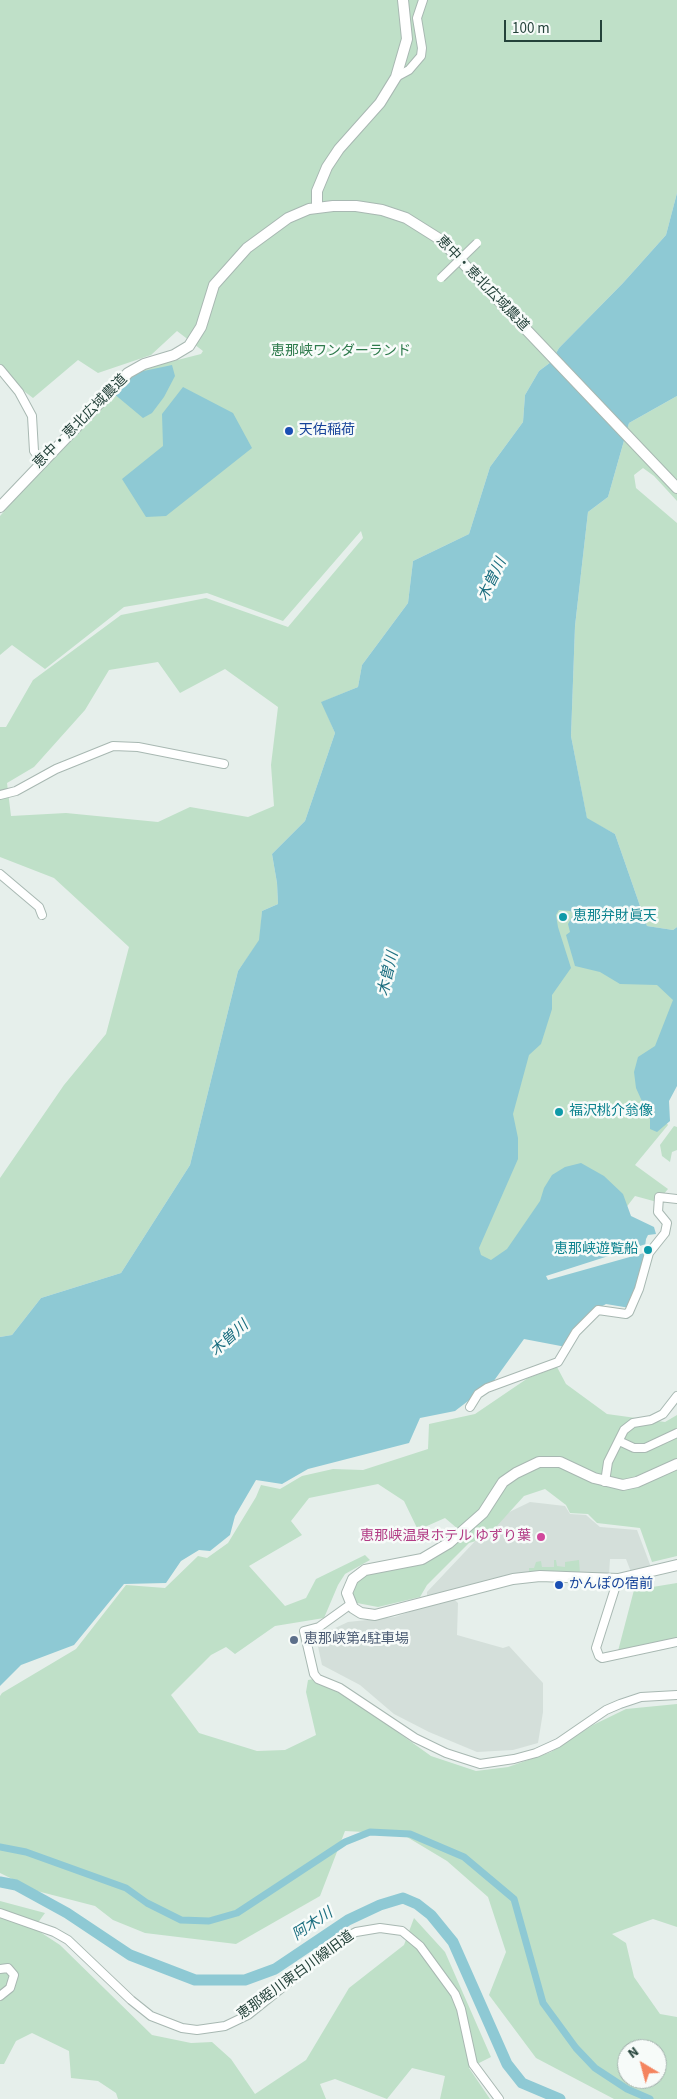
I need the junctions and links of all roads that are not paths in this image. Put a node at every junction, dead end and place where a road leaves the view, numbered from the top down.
1 (403, 0) edge
2 (423, 0) edge
3 (396, 77) junction
4 (317, 208) junction
5 (477, 242) dead end
6 (441, 278) dead end
7 (0, 369) edge
8 (42, 461) junction
9 (677, 488) edge
10 (0, 507) edge
11 (224, 764) dead end
12 (0, 795) edge
13 (0, 874) edge
14 (42, 915) dead end
15 (677, 1199) edge
16 (677, 1396) edge
17 (470, 1407) dead end
18 (677, 1432) edge
19 (619, 1441) junction
20 (677, 1464) edge
21 (605, 1482) junction
22 (677, 1565) edge
23 (618, 1579) junction
24 (351, 1604) junction
25 (677, 1642) edge
26 (677, 1694) edge
27 (0, 1912) edge
28 (0, 1969) edge
29 (0, 1996) edge
30 (499, 2099) edge

1 - 3 street
2 - 3 street
3 - 4 street
4 - 8 street, 恵中・恵北広域農道
4 - 9 street, 恵中・恵北広域農道
5 - 6 street, bridge
7 - 8 street
8 - 10 street, 恵中・恵北広域農道
11 - 12 street
13 - 14 street
15 - 17 street
16 - 19 street
18 - 19 street
19 - 21 street
20 - 21 street
21 - 24 street
22 - 23 street
23 - 24 street
23 - 25 street
24 - 26 street
27 - 30 street, 恵那蛭川東白川線旧道
28 - 29 street

